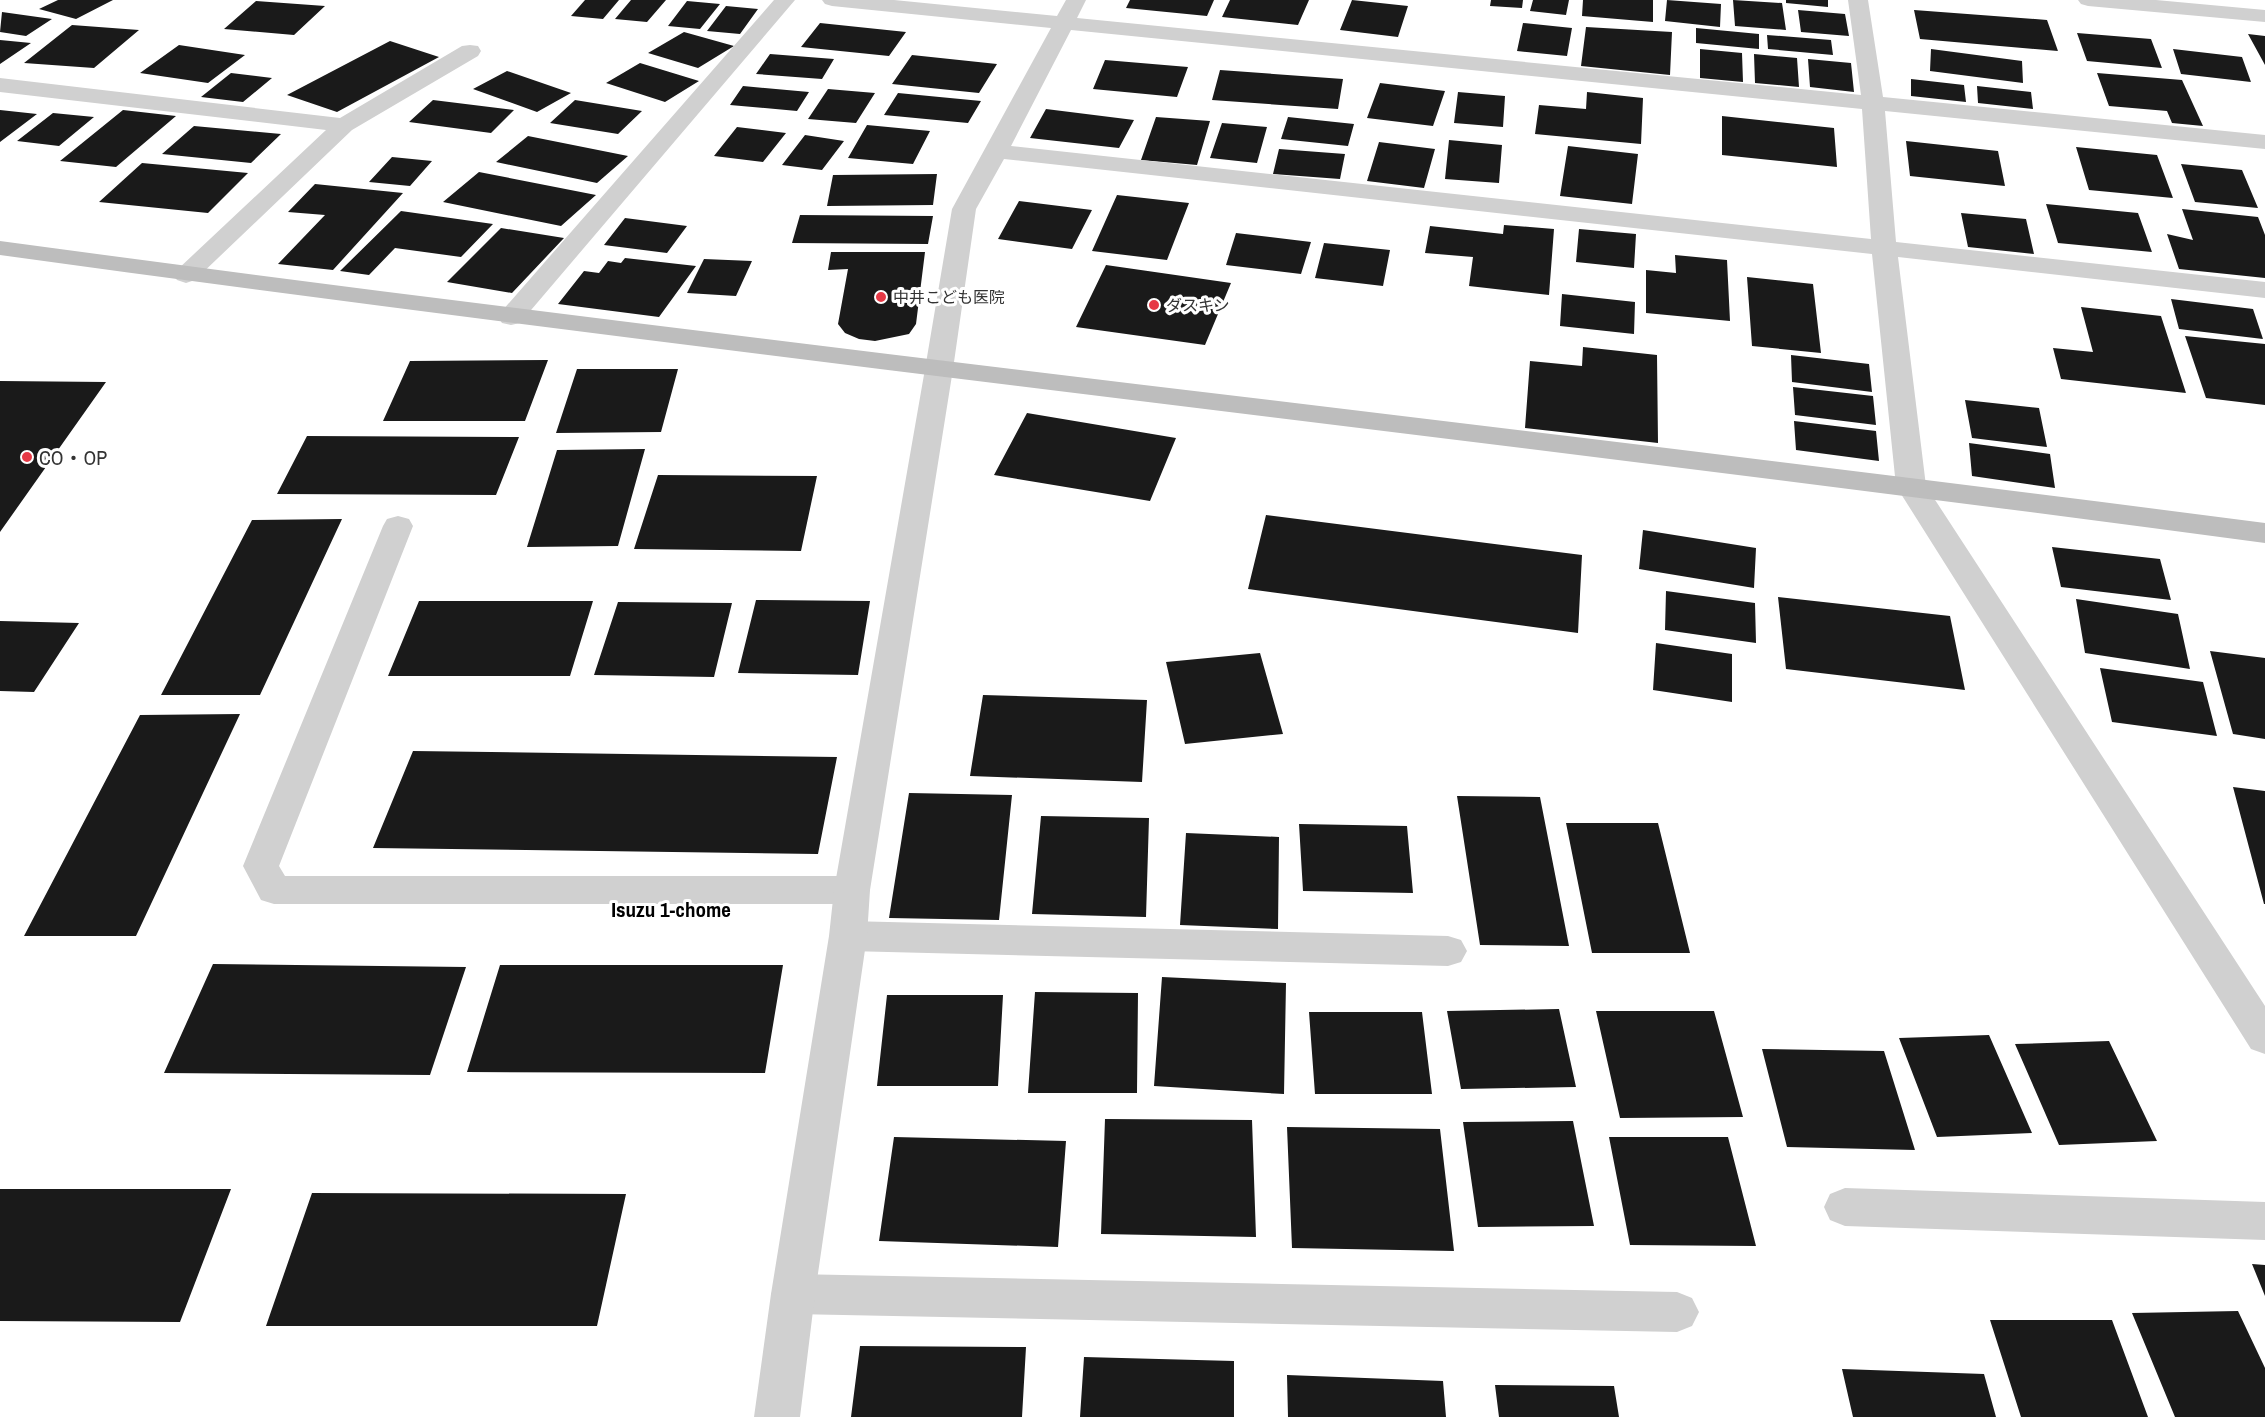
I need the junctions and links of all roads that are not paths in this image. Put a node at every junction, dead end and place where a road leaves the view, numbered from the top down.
1 (785, 0) edge
2 (832, 0) edge
3 (1076, 0) edge
4 (1858, 0) edge
5 (2088, 0) edge
6 (2265, 16) edge
7 (1063, 22) junction
8 (470, 51) dead end
9 (0, 85) edge
10 (1873, 104) junction
11 (344, 125) junction
12 (2265, 142) edge
13 (997, 152) junction
14 (0, 248) edge
15 (1884, 248) junction
16 (186, 275) junction
17 (2265, 290) edge
18 (511, 317) junction
19 (939, 369) junction
20 (1911, 486) junction
21 (398, 526) dead end
22 (2265, 533) edge
23 (852, 890) junction
24 (848, 936) junction
25 (1448, 951) dead end
26 (2265, 1038) edge
27 (1845, 1207) dead end
28 (2265, 1221) edge
29 (793, 1294) junction
30 (1677, 1312) dead end
31 (777, 1417) edge

1 - 18 street
2 - 7 street
3 - 7 street
4 - 10 street
5 - 6 street
7 - 10 street
7 - 13 street
8 - 11 street
9 - 11 street
10 - 12 street
10 - 15 street
11 - 16 street
13 - 15 street
13 - 19 street
14 - 16 street
15 - 17 street
15 - 20 street
16 - 18 street
18 - 19 street
19 - 20 street
19 - 23 street
20 - 22 street
20 - 26 street
21 - 23 street
23 - 24 street
24 - 25 street
24 - 29 street
27 - 28 street
29 - 30 street
29 - 31 street

